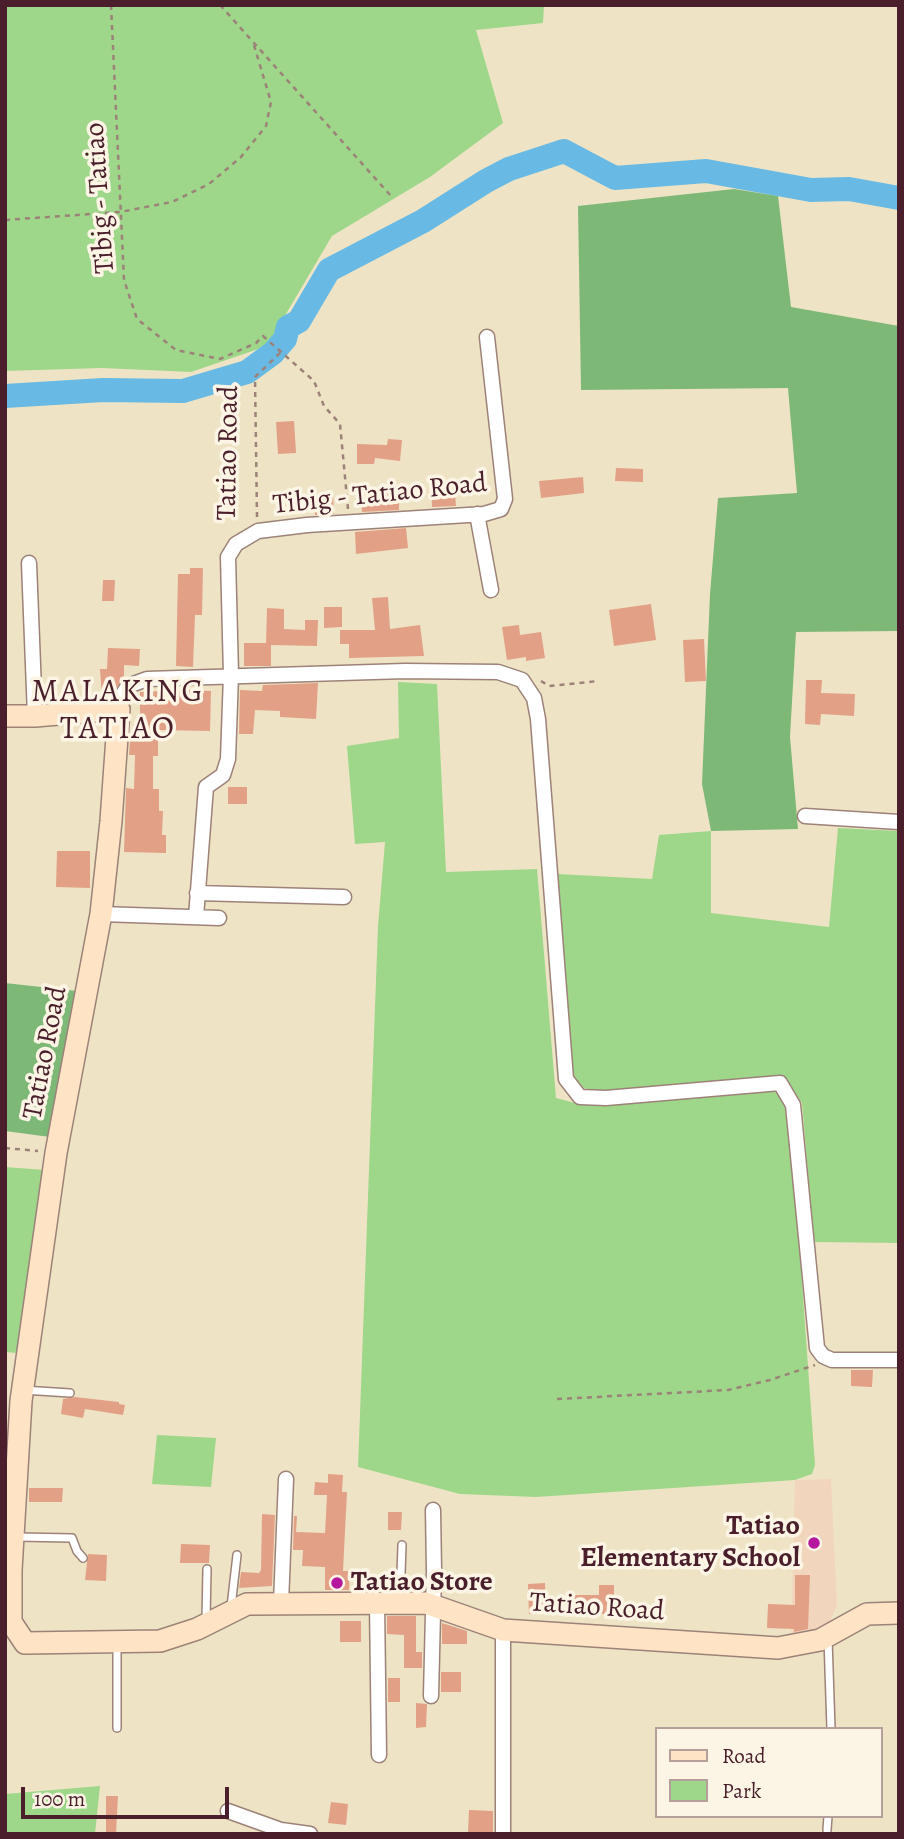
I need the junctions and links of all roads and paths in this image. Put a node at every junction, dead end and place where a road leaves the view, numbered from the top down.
1 (111, 5) edge
2 (220, 5) edge
3 (253, 42) junction
4 (391, 196) dead end
5 (120, 212) junction
6 (5, 220) edge
7 (487, 337) dead end
8 (280, 353) junction
9 (477, 514) junction
10 (349, 522) junction
11 (258, 531) junction
12 (29, 563) dead end
13 (491, 590) dead end
14 (231, 675) junction
15 (522, 680) junction
16 (598, 681) dead end
17 (119, 709) junction
18 (5, 716) edge
19 (35, 716) junction
20 (805, 816) dead end
21 (899, 822) edge
22 (197, 893) junction
23 (344, 897) dead end
24 (101, 914) junction
25 (196, 917) junction
26 (219, 918) dead end
27 (5, 1148) edge
28 (55, 1153) junction
29 (832, 1360) junction
30 (899, 1360) edge
31 (23, 1390) junction
32 (70, 1392) dead end
33 (557, 1399) dead end
34 (286, 1479) dead end
35 (433, 1510) dead end
36 (13, 1537) junction
37 (402, 1545) dead end
38 (237, 1555) dead end
39 (83, 1558) dead end
40 (207, 1569) dead end
41 (281, 1603) junction
42 (377, 1603) junction
43 (400, 1603) junction
44 (433, 1604) junction
45 (231, 1611) junction
46 (899, 1613) edge
47 (206, 1624) junction
48 (503, 1630) junction
49 (828, 1635) junction
50 (117, 1641) junction
51 (431, 1696) dead end
52 (831, 1727) edge
53 (117, 1728) dead end
54 (379, 1755) dead end
55 (228, 1811) dead end
56 (828, 1818) edge
57 (827, 1830) dead end
58 (310, 1834) edge
59 (503, 1834) edge

1 - 5 path, Tibig - Tatiao
2 - 3 path
3 - 4 path
3 - 5 path
5 - 6 path
5 - 8 path, Tibig - Tatiao
7 - 9 street, Tibig - Tatiao Road
8 - 10 path, Tibig - Tatiao
8 - 11 path, Tatiao Road
9 - 10 street, Tibig - Tatiao Road
9 - 13 street
10 - 11 street, Tibig - Tatiao Road
11 - 14 street, Tatiao Road
12 - 19 street
14 - 15 street
14 - 17 street
14 - 22 street
15 - 16 path
15 - 29 street
17 - 19 street
17 - 24 street, Tatiao Road
18 - 19 street
20 - 21 street
22 - 23 street
22 - 25 street
24 - 25 street
24 - 28 street, Tatiao Road
25 - 26 street
27 - 28 path
28 - 31 street, Tatiao Road
29 - 30 street
29 - 33 path
31 - 32 lane
31 - 36 street, Tatiao Road
34 - 41 street
35 - 44 street
36 - 39 lane
36 - 50 street, Tatiao Road
37 - 43 lane
38 - 45 lane
40 - 47 lane
41 - 42 street, Tatiao Road
41 - 45 street, Tatiao Road
42 - 43 street, Tatiao Road
42 - 54 street
43 - 44 street, Tatiao Road
44 - 48 street, Tatiao Road
44 - 51 street
45 - 47 street, Tatiao Road
46 - 49 street, Tatiao Road
47 - 50 street, Tatiao Road
48 - 49 street, Tatiao Road
48 - 59 street
49 - 52 lane
50 - 53 lane
55 - 58 street
56 - 57 lane

